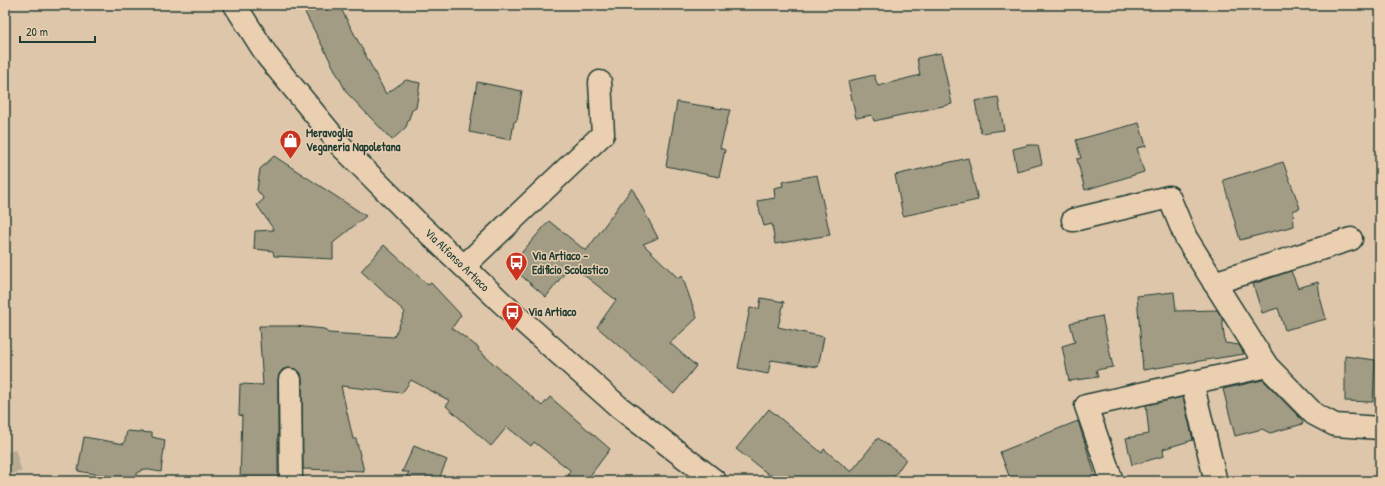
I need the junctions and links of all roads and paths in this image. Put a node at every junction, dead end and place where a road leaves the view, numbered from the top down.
1 (235, 5) edge
2 (600, 82) dead end
3 (1073, 220) dead end
4 (1351, 239) dead end
5 (464, 266) junction
6 (1214, 283) junction
7 (1267, 366) junction
8 (290, 380) dead end
9 (1192, 382) junction
10 (1380, 428) edge
11 (1215, 478) dead end
12 (291, 481) edge
13 (715, 481) edge
14 (1112, 481) edge

1 - 5 street, Via Alfonso Artiaco
2 - 5 street
3 - 6 street
4 - 6 street
5 - 13 street, Via Alfonso Artiaco
6 - 7 street
7 - 9 street
7 - 10 street
8 - 12 street
9 - 11 street
9 - 14 street

